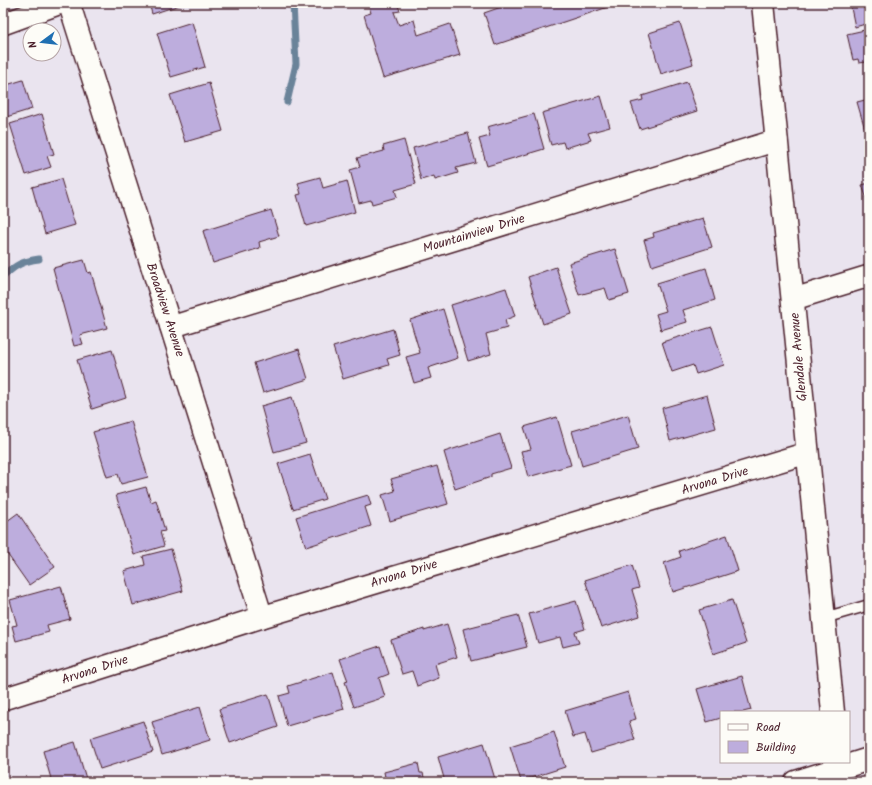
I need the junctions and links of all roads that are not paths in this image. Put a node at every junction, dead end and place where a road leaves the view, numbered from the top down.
1 (61, 3) edge
2 (69, 3) edge
3 (763, 3) edge
4 (3, 24) edge
5 (777, 140) junction
6 (869, 276) edge
7 (794, 299) junction
8 (171, 327) junction
9 (807, 453) junction
10 (869, 605) edge
11 (262, 617) junction
12 (824, 618) junction
13 (3, 700) edge
14 (833, 711) edge
15 (869, 759) edge
16 (841, 771) edge
17 (796, 782) edge

1 - 4 street
2 - 8 street, Broadview Avenue
3 - 5 main road, Glendale Avenue
5 - 7 main road, Glendale Avenue
5 - 8 street, Mountainview Drive
6 - 7 street
7 - 9 main road, Glendale Avenue
8 - 11 street, Broadview Avenue
9 - 11 street, Arvona Drive
9 - 12 main road, Glendale Avenue
10 - 12 lane
11 - 13 street, Arvona Drive
12 - 14 main road, Glendale Avenue
15 - 16 main road
16 - 17 main road

